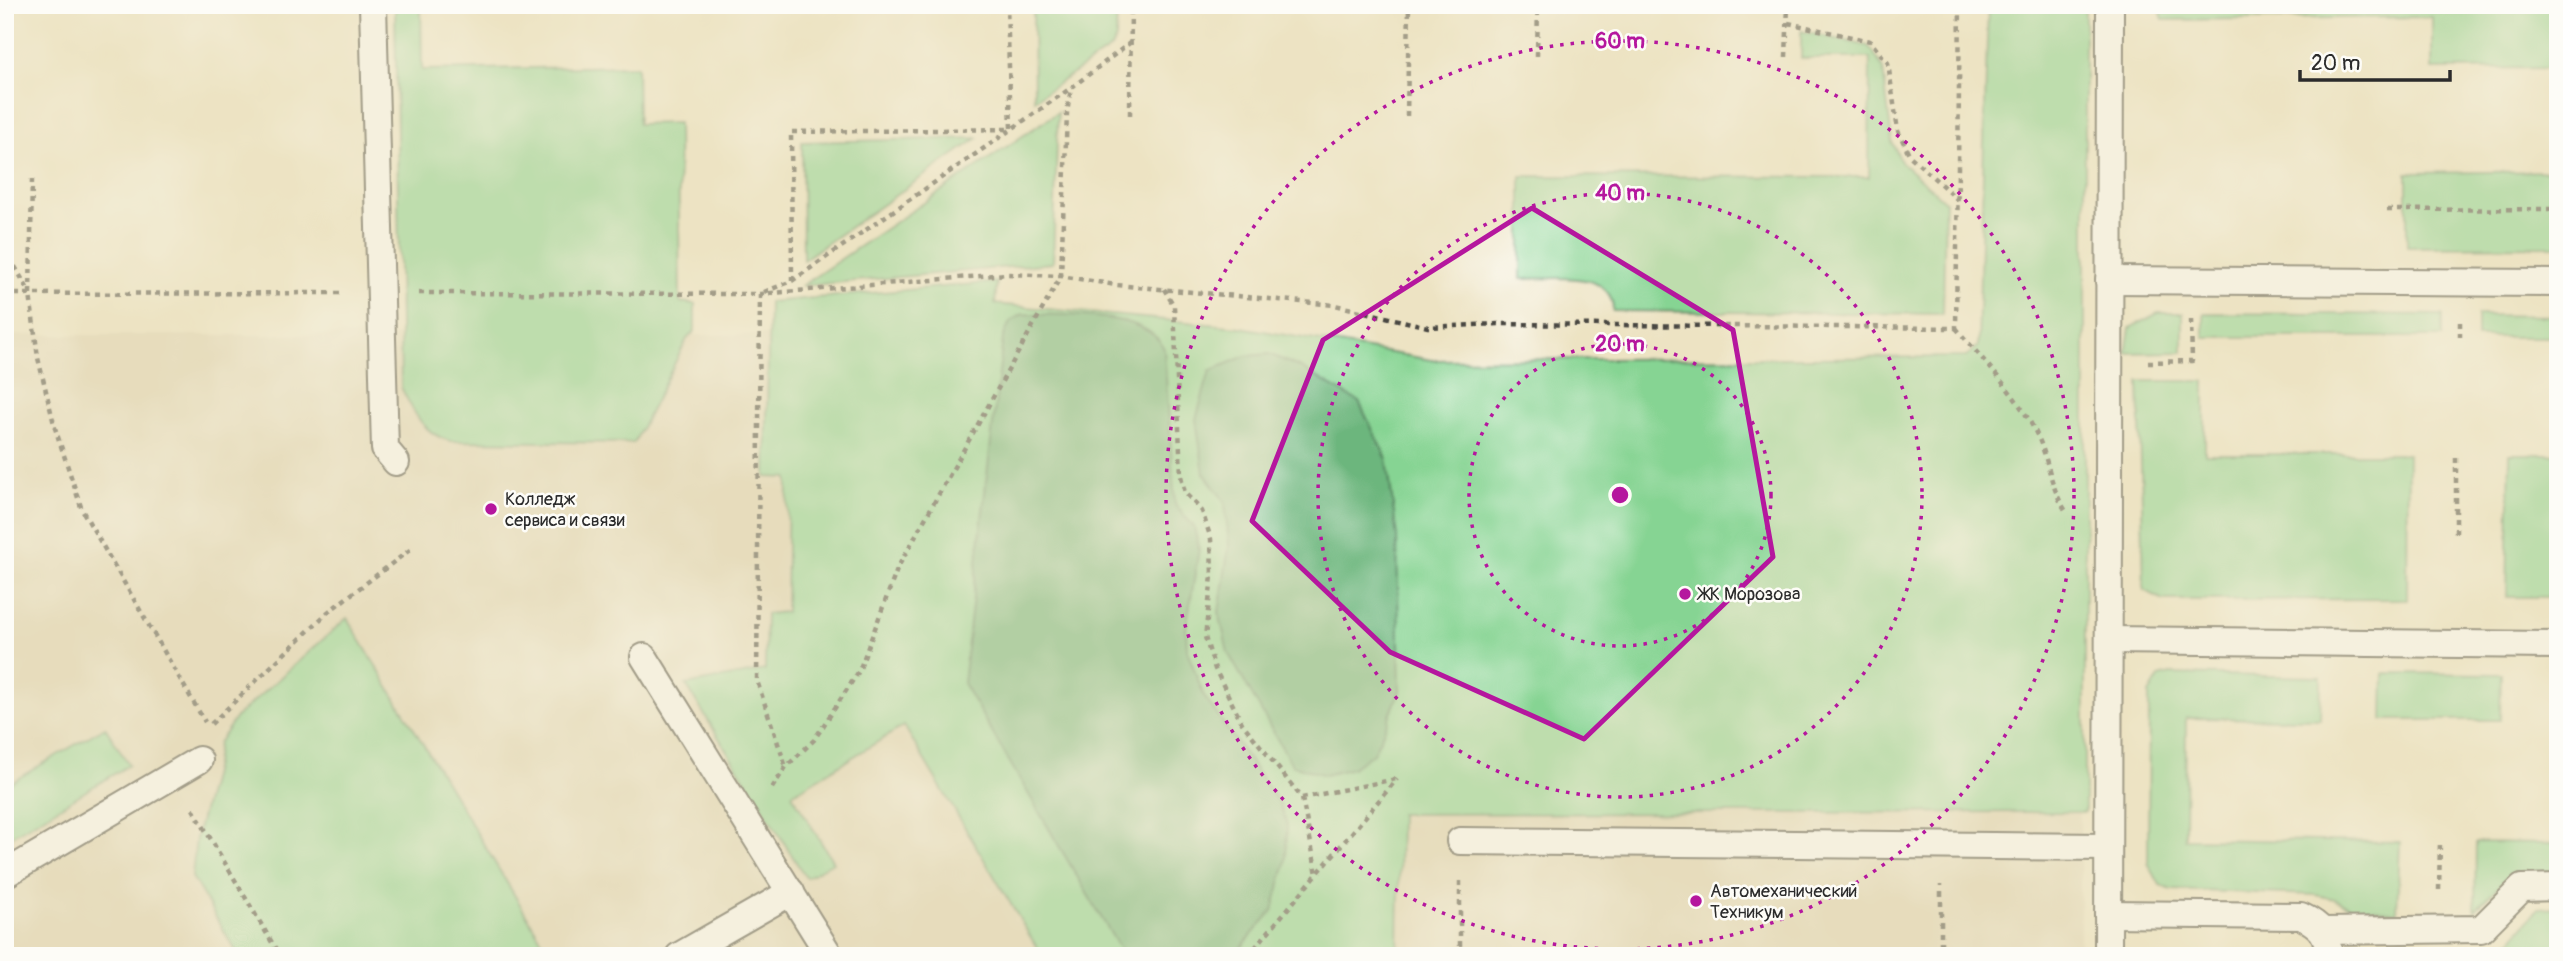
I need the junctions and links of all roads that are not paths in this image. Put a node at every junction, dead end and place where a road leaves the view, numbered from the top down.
1 (373, 5) edge
2 (2110, 5) edge
3 (2109, 280) junction
4 (2558, 283) edge
5 (396, 462) dead end
6 (2109, 640) junction
7 (2558, 645) edge
8 (644, 657) dead end
9 (200, 760) dead end
10 (1460, 841) road end
11 (2108, 848) junction
12 (5, 874) edge
13 (2558, 887) edge
14 (791, 892) junction
15 (2108, 914) junction
16 (2326, 943) edge
17 (828, 953) dead end
18 (679, 956) edge
19 (2108, 956) edge

1 - 5 lane
2 - 3 lane
3 - 4 lane
3 - 6 lane
6 - 7 lane
6 - 11 lane
8 - 14 lane
9 - 12 lane
10 - 11 lane
11 - 15 lane
13 - 16 lane
14 - 17 lane
14 - 18 lane
15 - 16 lane
15 - 19 lane

